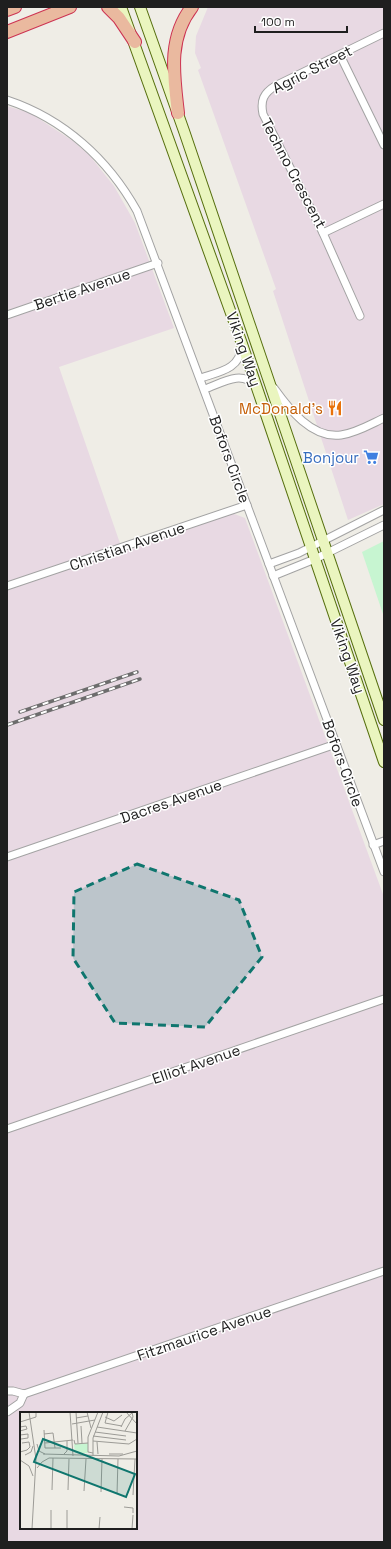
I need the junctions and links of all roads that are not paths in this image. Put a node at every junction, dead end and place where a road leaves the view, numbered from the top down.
1 (15, 7) edge
2 (70, 7) edge
3 (108, 7) edge
4 (121, 7) edge
5 (140, 7) edge
6 (192, 7) edge
7 (7, 10) edge
8 (7, 32) edge
9 (384, 33) edge
10 (135, 42) junction
11 (340, 55) junction
12 (263, 96) joint
13 (7, 100) edge
14 (178, 113) junction
15 (384, 145) edge
16 (384, 204) edge
17 (323, 233) junction
18 (158, 263) junction
19 (7, 315) edge
20 (360, 316) dead end
21 (241, 341) junction
22 (267, 376) junction
23 (201, 378) junction
24 (205, 389) junction
25 (259, 393) junction
26 (384, 418) edge
27 (247, 505) junction
28 (384, 510) edge
29 (384, 525) edge
30 (323, 540) junction
31 (310, 547) junction
32 (327, 553) junction
33 (315, 559) junction
34 (269, 564) junction
35 (273, 576) junction
36 (7, 586) edge
37 (384, 720) edge
38 (336, 744) junction
39 (384, 762) edge
40 (384, 841) edge
41 (374, 845) junction
42 (381, 854) edge
43 (7, 857) edge
44 (384, 868) edge
45 (384, 872) edge
46 (384, 999) edge
47 (7, 1129) edge
48 (384, 1271) edge
49 (7, 1391) edge
50 (24, 1394) junction
51 (7, 1412) edge

1 - 7 highway
2 - 8 highway
3 - 10 highway
4 - 10 main road, Viking Way
5 - 14 main road, Viking Way
6 - 14 highway
9 - 11 street, Agric Street
10 - 21 main road, Viking Way
11 - 12 street, Agric Street
11 - 15 street
12 - 17 street, Techno Crescent
13 - 18 street, Bofors Circle
14 - 22 main road, Viking Way
16 - 17 street, Techno Crescent
17 - 20 street
18 - 19 street, Bertie Avenue
18 - 23 street, Bofors Circle
21 - 23 street
21 - 25 main road, Viking Way
22 - 26 street
22 - 30 main road, Viking Way
23 - 24 street, Bofors Circle
24 - 25 street
24 - 27 street, Bofors Circle
25 - 31 main road, Viking Way
27 - 34 street, Bofors Circle
27 - 36 street, Christian Avenue
28 - 30 street
29 - 32 street
30 - 31 street
30 - 32 main road, Viking Way
31 - 33 main road, Viking Way
31 - 34 street
32 - 33 street
32 - 37 main road, Viking Way
33 - 35 street
33 - 39 main road, Viking Way
34 - 35 street, Bofors Circle
35 - 38 street, Bofors Circle
38 - 41 street, Bofors Circle
38 - 43 street, Dacres Avenue
40 - 41 street
41 - 42 street, Bofors Circle
42 - 45 street, Bofors Circle
44 - 45 street
46 - 47 street, Elliot Avenue
48 - 50 street, Fitzmaurice Avenue
49 - 50 street
50 - 51 street

